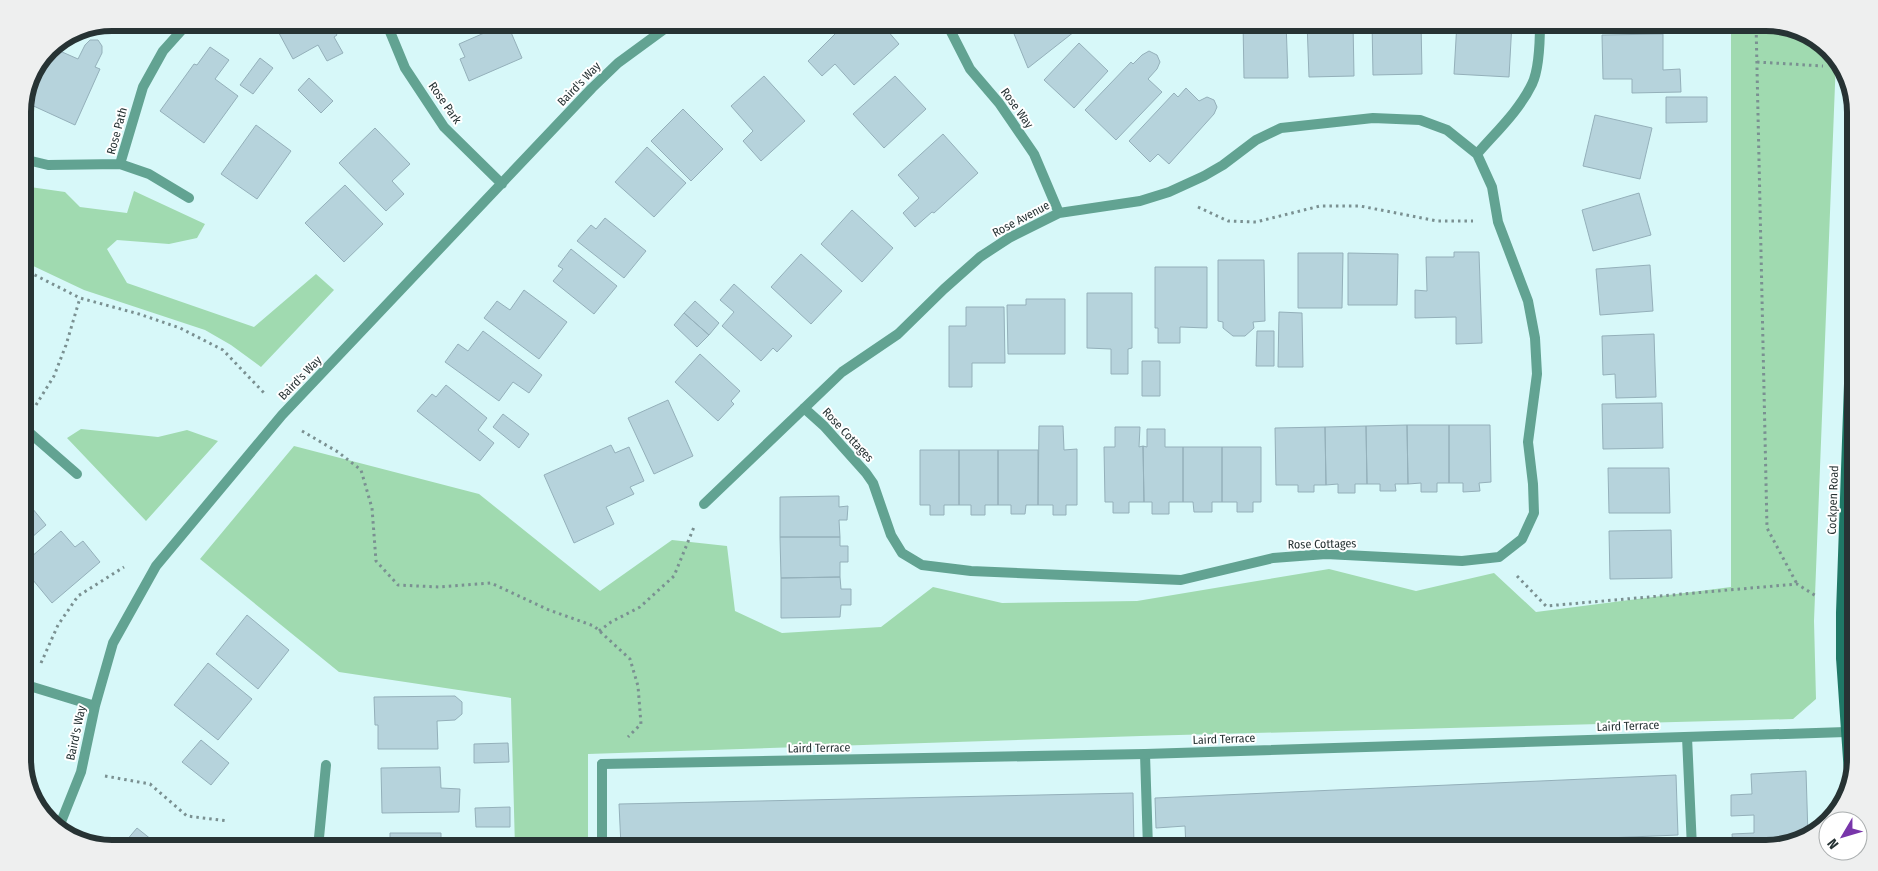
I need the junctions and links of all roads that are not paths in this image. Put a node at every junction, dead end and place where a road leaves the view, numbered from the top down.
1 (181, 31) edge
2 (390, 31) edge
3 (662, 31) edge
4 (951, 31) edge
5 (1540, 31) edge
6 (1477, 154) junction
7 (31, 161) edge
8 (120, 164) junction
9 (502, 184) junction
10 (188, 198) dead end
11 (1059, 213) junction
12 (804, 408) junction
13 (31, 434) edge
14 (1847, 458) edge
15 (77, 474) dead end
16 (704, 504) road end
17 (1847, 657) edge
18 (1841, 658) junction
19 (31, 686) edge
20 (94, 706) junction
21 (1846, 732) junction
22 (1687, 736) junction
23 (1847, 746) edge
24 (1145, 754) junction
25 (326, 765) dead end
26 (61, 822) edge
27 (319, 840) edge
28 (602, 840) edge
29 (1148, 840) edge
30 (1692, 840) edge

1 - 8 street, Rose Path
2 - 9 street, Rose Park
3 - 9 street, Baird's Way
4 - 11 street, Rose Way
5 - 6 street
6 - 11 street, Rose Avenue
6 - 12 street, Rose Cottages
7 - 8 street, Rose Path
8 - 10 street
9 - 20 street, Baird's Way
11 - 12 street, Rose Avenue
12 - 16 street, Rose Avenue
13 - 15 street
14 - 18 main road, Cockpen Road
17 - 18 street
18 - 21 main road, Cockpen Road
19 - 20 street
20 - 26 street, Baird's Way
21 - 22 street, Laird Terrace
21 - 23 main road, Cockpen Road
22 - 24 street, Laird Terrace
22 - 30 street
24 - 28 street, Laird Terrace
24 - 29 street
25 - 27 street

